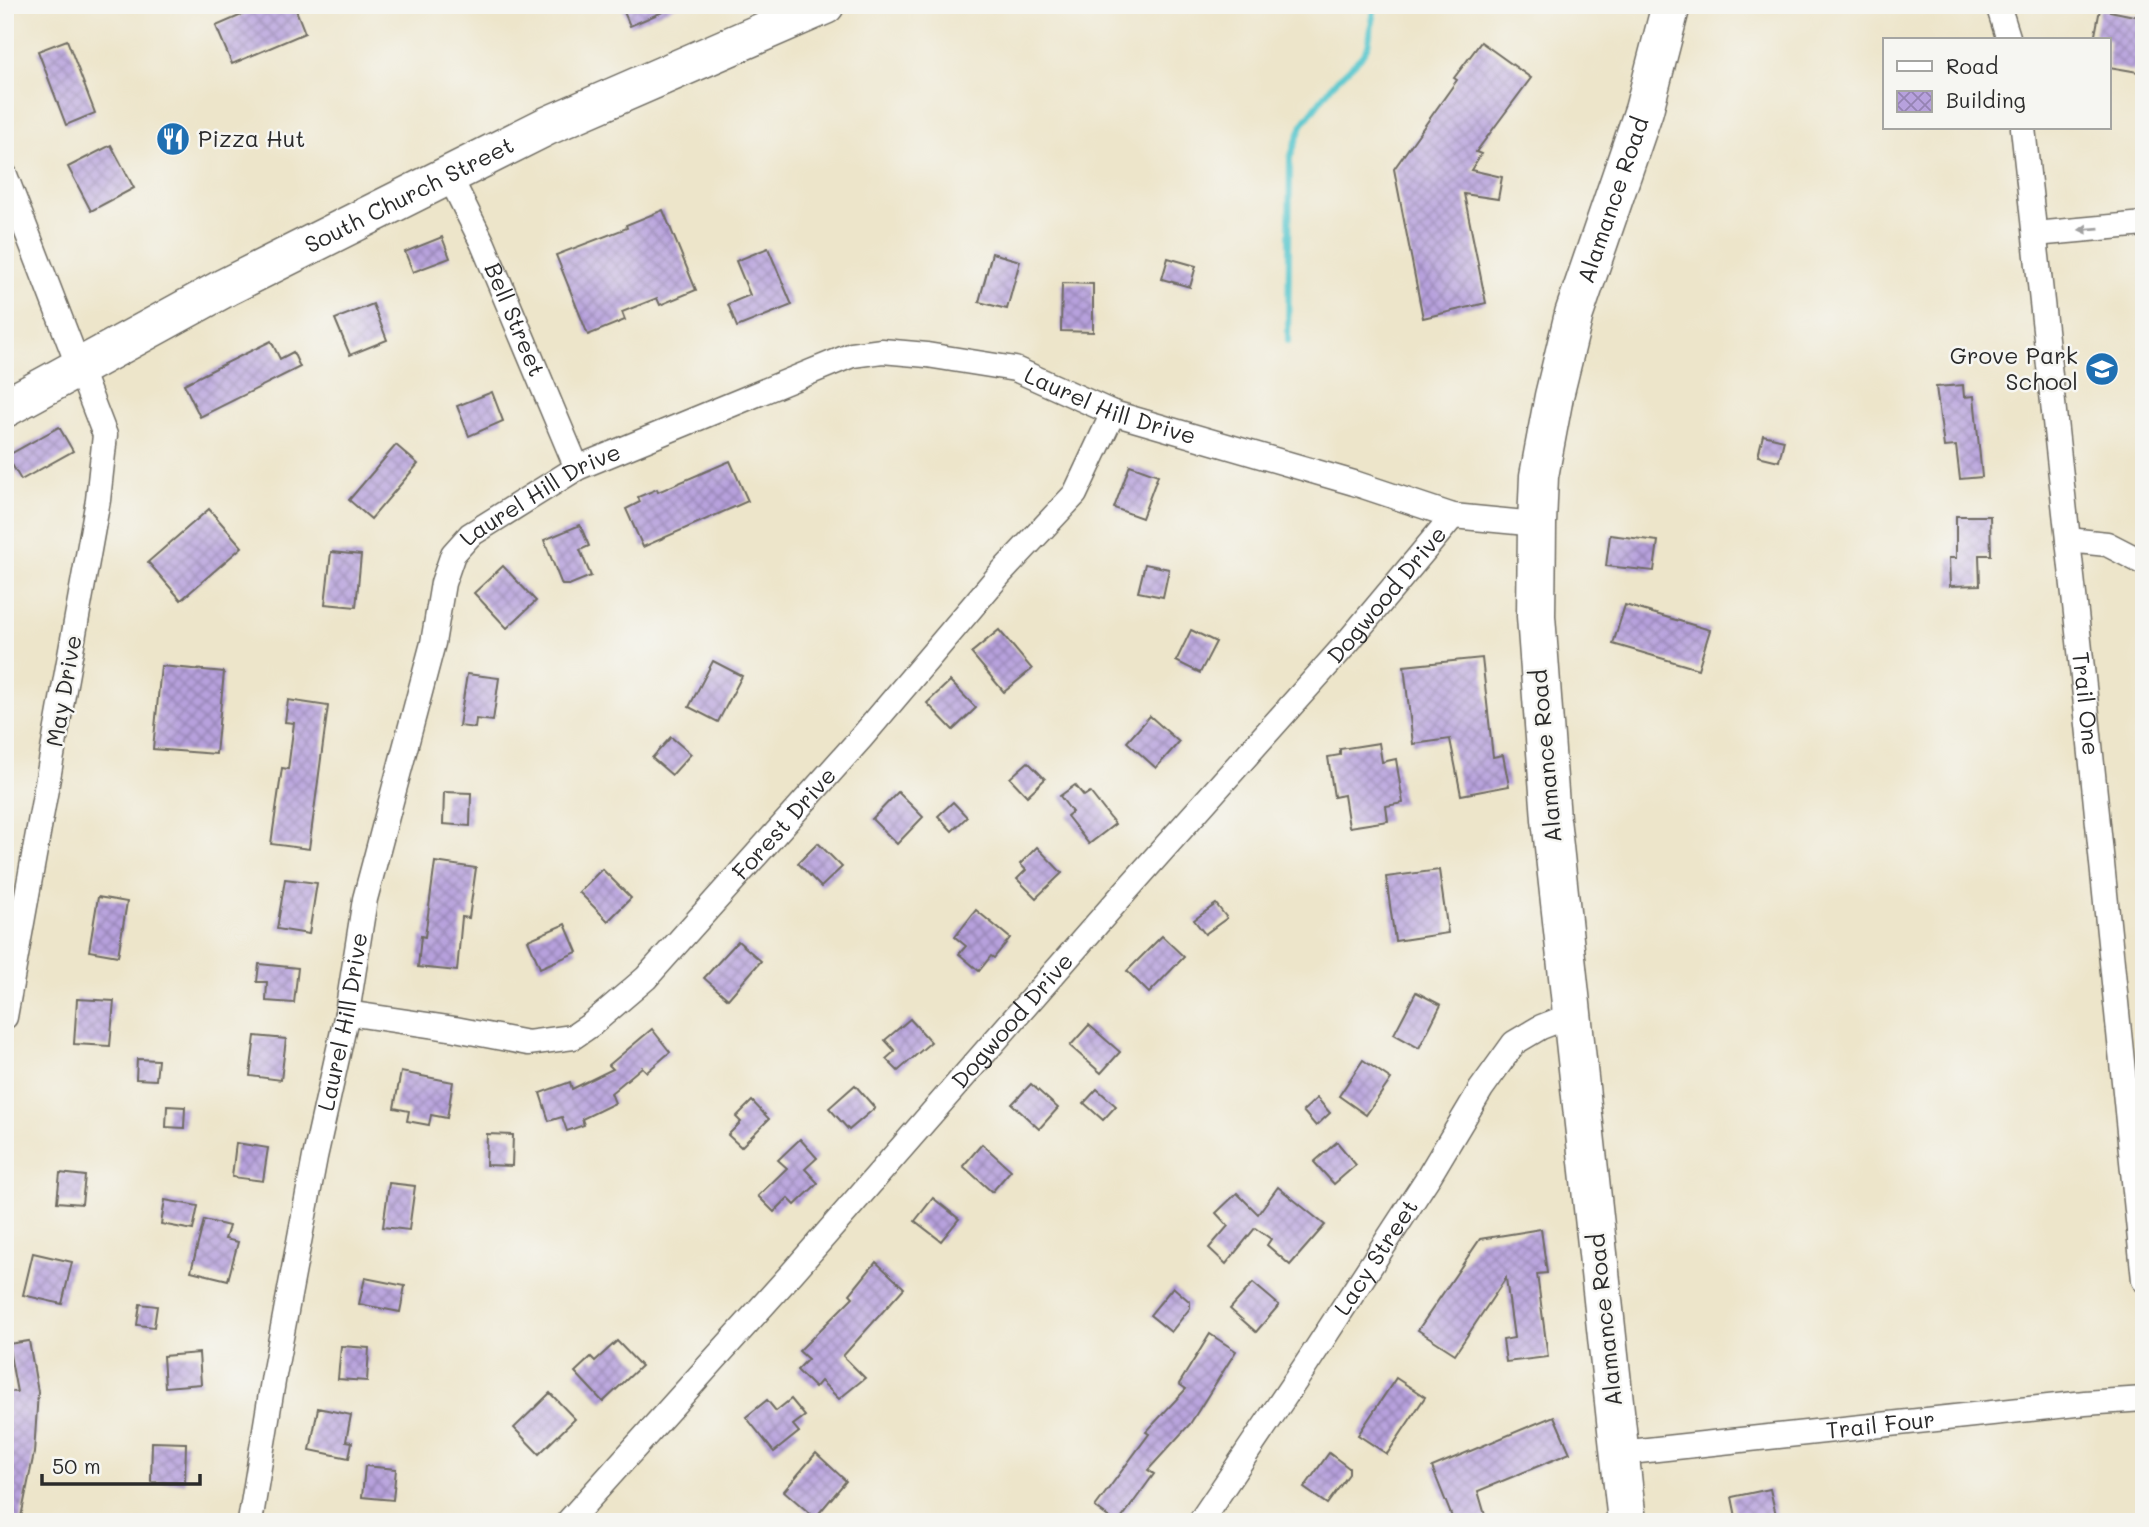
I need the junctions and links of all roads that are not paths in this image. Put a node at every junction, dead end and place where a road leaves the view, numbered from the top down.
1 (825, 5) edge
2 (1671, 5) edge
3 (1998, 5) edge
4 (2007, 38) edge
5 (2023, 130) edge
6 (5, 175) edge
7 (449, 175) junction
8 (2144, 224) edge
9 (2035, 234) junction
10 (80, 367) junction
11 (5, 408) edge
12 (1113, 413) junction
13 (577, 468) junction
14 (1452, 516) junction
15 (1537, 524) junction
16 (2068, 540) junction
17 (2144, 563) edge
18 (10, 967) edge
19 (347, 1013) junction
20 (1572, 1015) junction
21 (5, 1017) edge
22 (2144, 1280) edge
23 (2144, 1399) edge
24 (1620, 1453) junction
25 (250, 1522) edge
26 (568, 1522) edge
27 (1200, 1522) edge
28 (1627, 1522) edge

1 - 7 main road, South Church Street
2 - 15 main road, Alamance Road
3 - 4 street
5 - 9 street, Trail One
6 - 10 street, May Drive
7 - 10 main road, South Church Street
7 - 13 street, Bell Street
8 -> 9 street
9 - 16 street, Trail One
10 - 11 main road, South Church Street
10 - 18 street, May Drive
12 - 13 street, Laurel Hill Drive
12 - 14 street, Laurel Hill Drive
12 - 19 street, Forest Drive
13 - 19 street, Laurel Hill Drive
14 - 15 street, Laurel Hill Drive
14 - 26 street, Dogwood Drive
15 - 20 main road, Alamance Road
16 - 17 street
16 - 22 street, Trail One
18 - 21 street, May Drive
19 - 25 street, Laurel Hill Drive
20 - 24 main road, Alamance Road
20 - 27 street, Lacy Street
23 - 24 street, Trail Four
24 - 28 main road, Alamance Road

